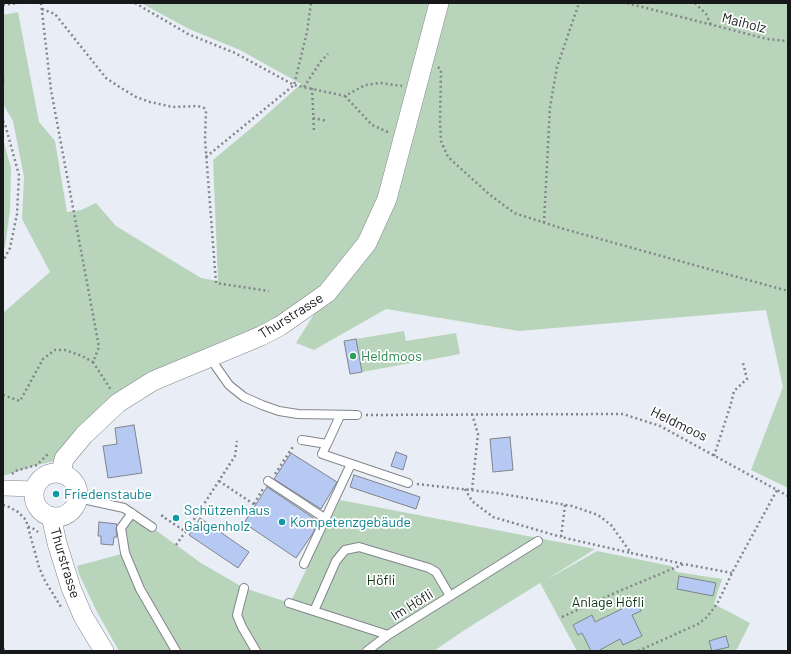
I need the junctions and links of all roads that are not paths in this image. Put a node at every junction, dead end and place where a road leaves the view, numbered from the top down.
1 (439, 3) edge
2 (210, 358) junction
3 (339, 415) junction
4 (357, 415) road end
5 (302, 440) dead end
6 (327, 444) junction
7 (351, 464) junction
8 (61, 474) junction
9 (268, 481) dead end
10 (408, 483) road end
11 (3, 488) edge
12 (35, 490) junction
13 (78, 498) junction
14 (132, 513) junction
15 (51, 516) junction
16 (326, 519) junction
17 (152, 527) dead end
18 (538, 541) dead end
19 (304, 564) dead end
20 (244, 588) dead end
21 (450, 596) junction
22 (289, 603) dead end
23 (314, 611) junction
24 (388, 635) junction
25 (104, 651) edge
26 (176, 651) edge
27 (256, 651) edge
28 (367, 651) edge

1 - 2 street, Thurstrasse
2 - 3 lane
2 - 8 street, Thurstrasse
3 - 4 lane
3 - 6 lane
5 - 6 lane
6 - 7 lane
7 - 10 lane
7 - 16 lane
8 - 12 street
8 - 13 street
9 - 16 lane
11 - 12 street
12 - 15 street, Thurstrasse
13 - 14 lane
13 - 15 street, Thurstrasse
14 - 17 lane
14 - 26 lane
15 - 25 street, Thurstrasse
16 - 19 lane
18 - 21 lane, Im Höfli
20 - 27 lane
21 - 23 lane
21 - 24 lane, Im Höfli
22 - 23 lane, Im Höfli
23 - 24 lane, Im Höfli
24 - 28 lane

